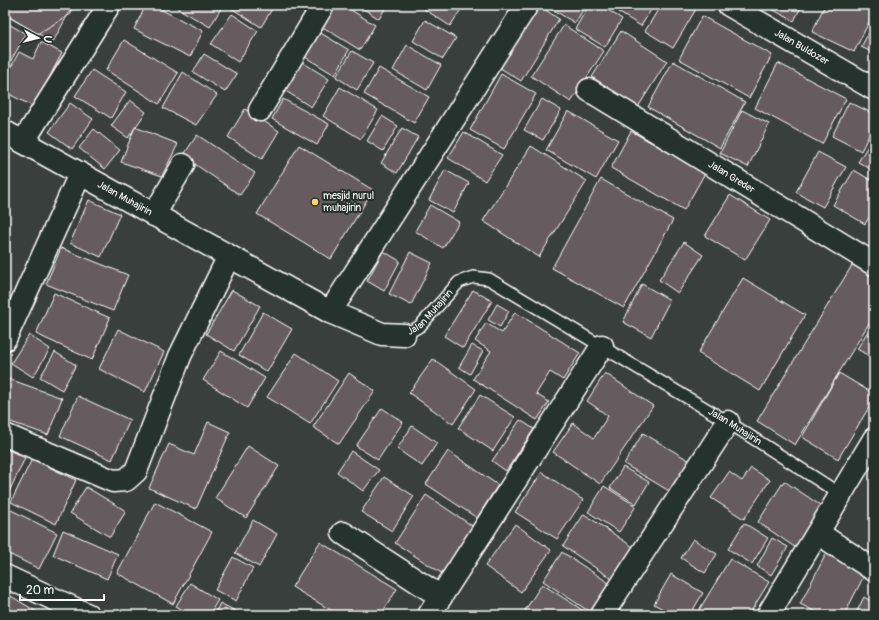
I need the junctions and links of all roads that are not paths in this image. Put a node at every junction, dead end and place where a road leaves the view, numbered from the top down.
1 (109, 5) edge
2 (323, 5) edge
3 (526, 5) edge
4 (729, 5) edge
5 (874, 89) edge
6 (589, 90) dead end
7 (260, 110) dead end
8 (5, 132) edge
9 (24, 142) junction
10 (183, 165) dead end
11 (80, 174) junction
12 (154, 214) junction
13 (229, 256) junction
14 (874, 264) edge
15 (330, 312) junction
16 (404, 335) joint
17 (5, 339) edge
18 (602, 346) junction
19 (728, 422) junction
20 (5, 435) edge
21 (874, 439) edge
22 (840, 494) junction
23 (343, 533) dead end
24 (818, 533) junction
25 (874, 570) edge
26 (5, 576) edge
27 (441, 597) junction
28 (88, 615) edge
29 (429, 615) edge
30 (602, 615) edge
31 (768, 615) edge

1 - 9 street
2 - 7 street
3 - 15 street
4 - 5 street, Jalan Buldozer
6 - 14 street, Jalan Greder
8 - 9 street, Jalan Muhajirin
9 - 11 street, Jalan Muhajirin
10 - 12 street
11 - 12 street, Jalan Muhajirin
11 - 17 street
12 - 13 street, Jalan Muhajirin
13 - 15 street, Jalan Muhajirin
13 - 20 street
15 - 16 street, Jalan Muhajirin
16 - 18 lane, Jalan Muhajirin
18 - 19 lane, Jalan Muhajirin
18 - 27 street
19 - 22 lane, Jalan Muhajirin
19 - 30 street
21 - 22 street
22 - 24 street
23 - 27 street
24 - 25 street
24 - 31 street
26 - 28 street
27 - 29 street

